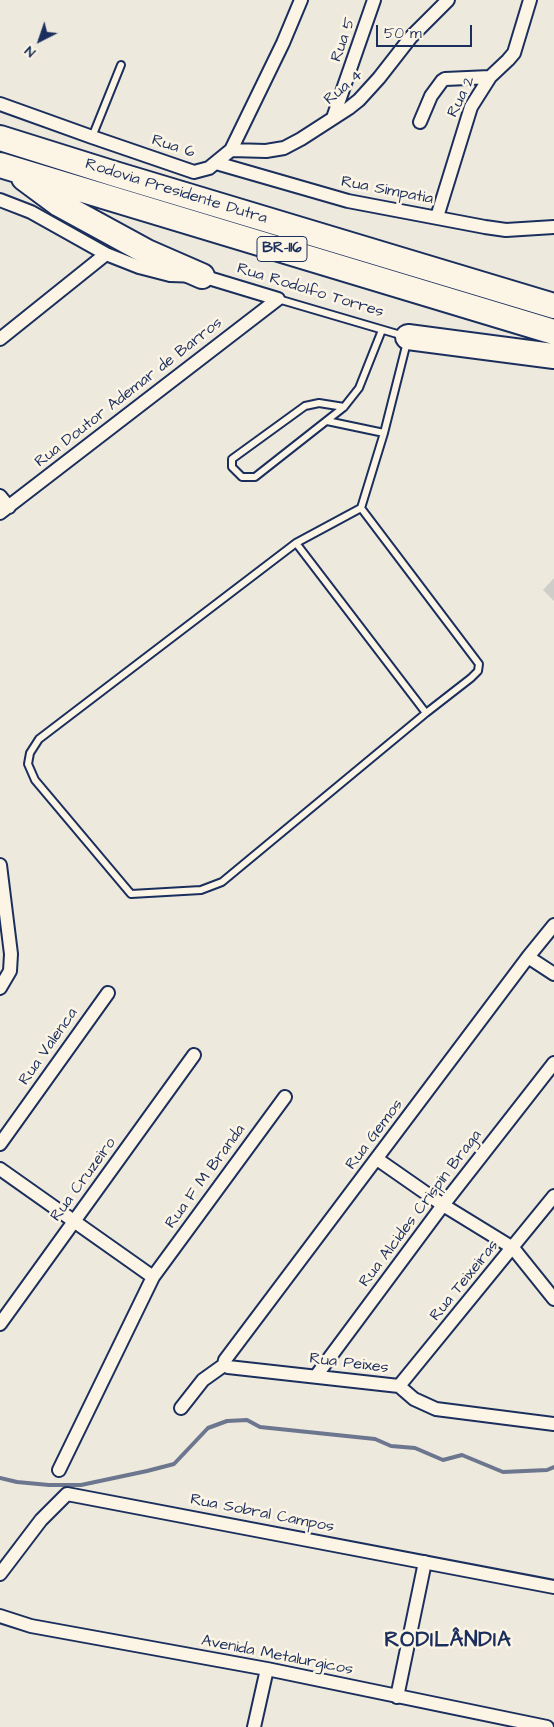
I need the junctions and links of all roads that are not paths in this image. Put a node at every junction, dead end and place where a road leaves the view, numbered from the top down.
1 (301, 0) edge
2 (374, 0) edge
3 (448, 0) edge
4 (530, 0) edge
5 (120, 65) dead end
6 (490, 77) junction
7 (0, 104) edge
8 (333, 118) junction
9 (420, 122) dead end
10 (92, 137) junction
11 (0, 138) edge
12 (231, 150) junction
13 (216, 163) junction
14 (5, 166) edge
15 (0, 200) edge
16 (437, 217) junction
17 (554, 227) edge
18 (106, 254) junction
19 (202, 276) junction
20 (278, 298) junction
21 (554, 306) edge
22 (382, 330) junction
23 (554, 332) edge
24 (408, 337) junction
25 (0, 339) edge
26 (554, 356) edge
27 (344, 407) junction
28 (327, 421) junction
29 (384, 432) junction
30 (0, 496) edge
31 (361, 508) junction
32 (4, 510) edge
33 (296, 543) junction
34 (426, 713) junction
35 (0, 865) edge
36 (554, 925) edge
37 (528, 957) junction
38 (554, 974) edge
39 (1, 987) edge
40 (108, 993) dead end
41 (194, 1055) dead end
42 (554, 1064) edge
43 (286, 1097) dead end
44 (0, 1144) edge
45 (377, 1159) junction
46 (0, 1169) edge
47 (554, 1196) edge
48 (443, 1205) junction
49 (74, 1221) junction
50 (513, 1248) junction
51 (153, 1277) junction
52 (554, 1299) edge
53 (0, 1324) edge
54 (224, 1365) junction
55 (316, 1376) junction
56 (399, 1386) junction
57 (181, 1408) dead end
58 (554, 1424) edge
59 (59, 1470) dead end
60 (425, 1562) junction
61 (0, 1574) edge
62 (554, 1587) edge
63 (0, 1616) edge
64 (267, 1669) junction
65 (397, 1697) junction
66 (254, 1727) edge
67 (547, 1727) edge

1 - 12 street, Rua 6
2 - 8 street, Rua 5
3 - 8 street, Rua 4
4 - 6 street, Rua 2
5 - 10 lane
6 - 9 street
6 - 16 street, Rua 2
7 - 10 street, Rua 6
8 - 12 street, Rua 4
10 - 13 street, Rua 6
11 - 21 highway, Rodovia Presidente Dutra / BR-116
12 - 13 street, Rua 6
13 - 16 street, Rua Simpatia
14 - 19 highway
14 - 23 highway, Rodovia Presidente Dutra / BR-116
15 - 18 street, Rua Rodolfo Torres
16 - 17 street, Rua Simpatia
18 - 19 street, Rua Rodolfo Torres
18 - 25 street
19 - 20 street, Rua Rodolfo Torres
20 - 22 lane, Rua Rodolfo Torres
20 - 32 street, Rua Doutor Ademar de Barros
22 - 24 lane, Rua Rodolfo Torres
22 - 27 lane
24 - 26 highway
24 - 29 lane
27 - 28 lane
27 - 28 lane
28 - 29 lane
29 - 31 lane
30 - 32 street
31 - 33 lane
31 - 34 lane
33 - 34 lane
33 - 34 lane
35 - 39 street
36 - 37 street, Rua Gemos
37 - 38 street
37 - 45 street, Rua Gemos
40 - 44 street, Rua Valenca
41 - 49 street, Rua Cruzeiro
42 - 48 street, Rua Alcides Crispin Braga
43 - 51 street, Rua F M Branda
45 - 48 street
45 - 54 street, Rua Gemos
46 - 49 street
47 - 50 street, Rua Teixeiras
48 - 50 street
48 - 55 street, Rua Alcides Crispin Braga
49 - 51 street
49 - 53 street, Rua Cruzeiro
50 - 52 street
50 - 56 street, Rua Teixeiras
51 - 59 street, Rua F M Branda
54 - 55 street, Rua Peixes
54 - 57 street
55 - 56 street, Rua Peixes
56 - 58 street, Rua Peixes
60 - 61 street, Rua Sobral Campos
60 - 62 street, Rua Sobral Campos
60 - 65 street
63 - 64 street, Avenida Metalurgicos
64 - 65 street, Avenida Metalurgicos
64 - 66 street
65 - 67 street, Avenida Metalurgicos

